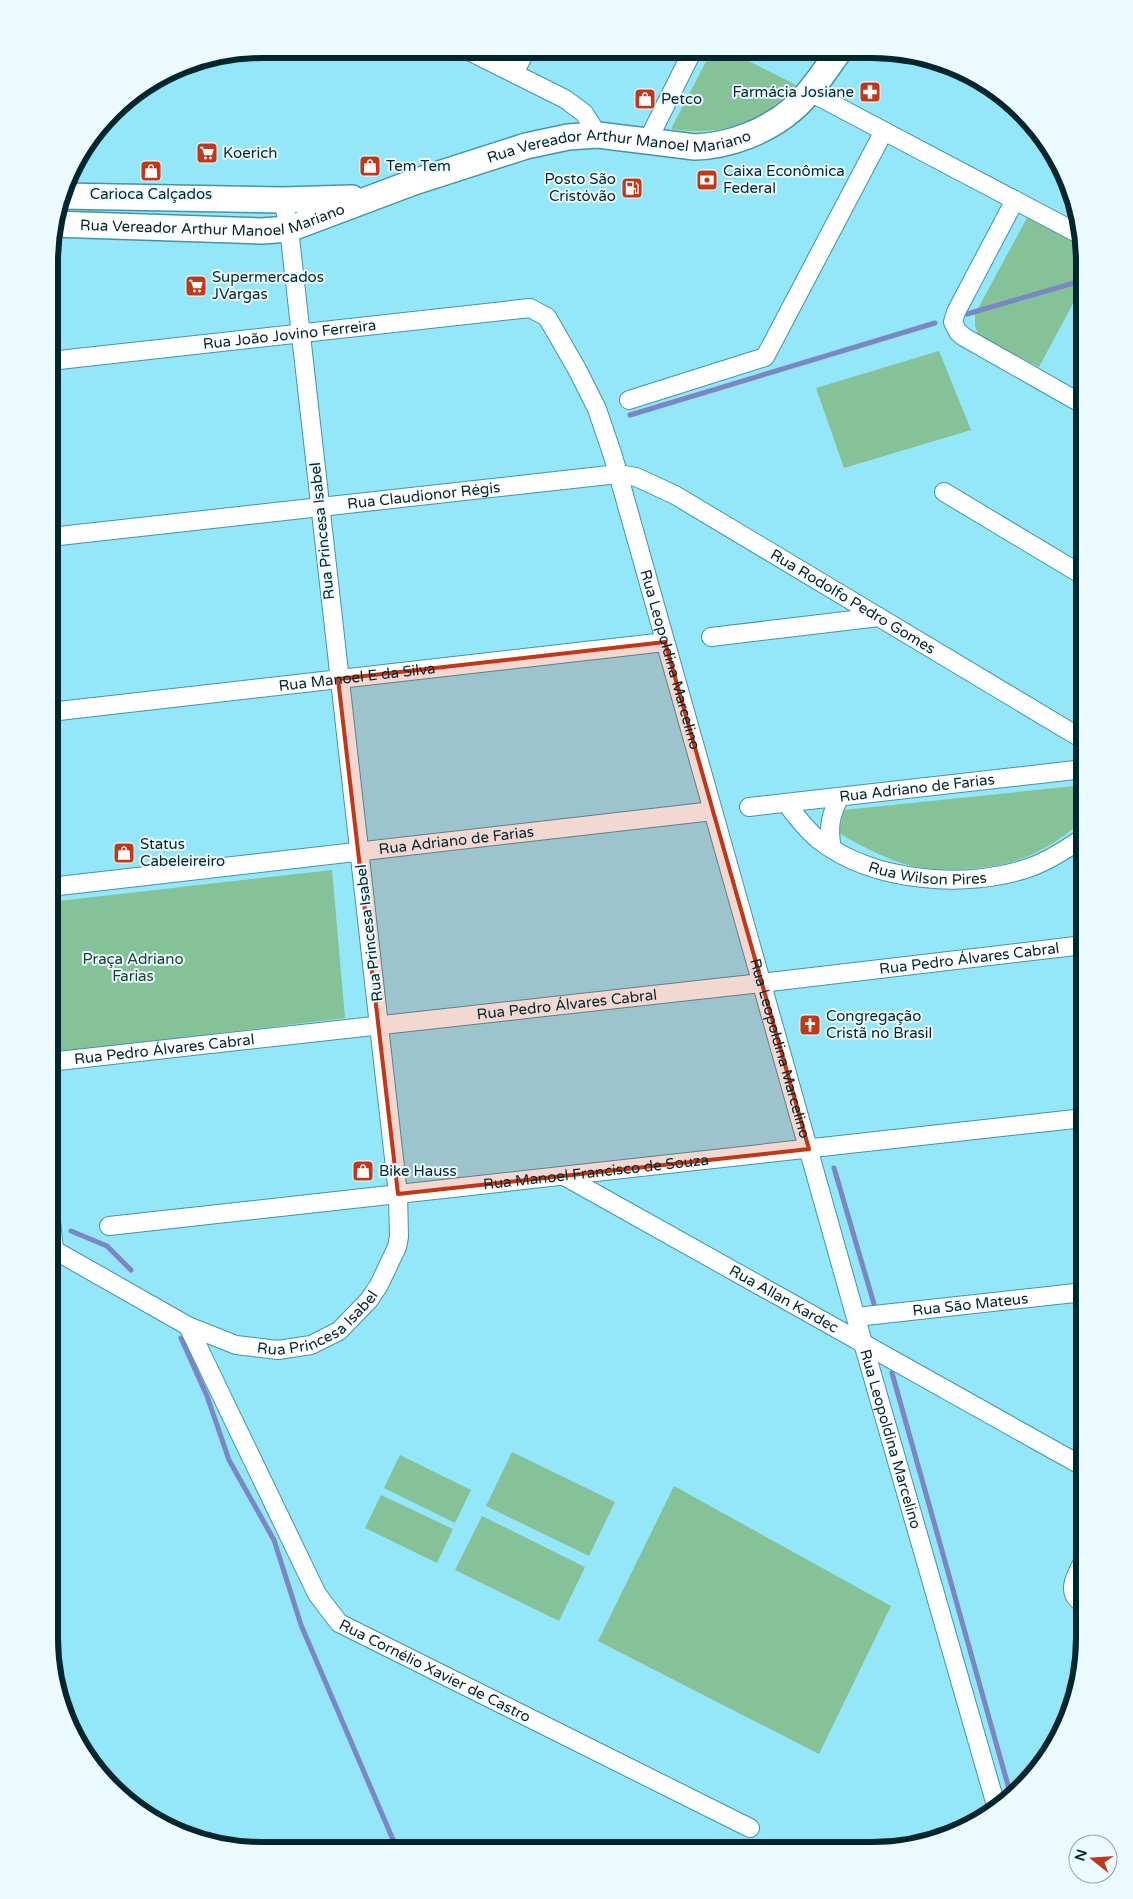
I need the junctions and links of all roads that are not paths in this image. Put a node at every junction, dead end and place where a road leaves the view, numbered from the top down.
1 (483, 58) edge
2 (522, 58) edge
3 (689, 58) edge
4 (834, 58) edge
5 (514, 74) junction
6 (808, 91) junction
7 (884, 131) junction
8 (598, 135) junction
9 (648, 140) junction
10 (68, 196) edge
11 (116, 196) junction
12 (369, 198) junction
13 (283, 200) junction
14 (1015, 200) junction
15 (61, 224) edge
16 (115, 227) junction
17 (289, 229) junction
18 (1073, 231) edge
19 (530, 308) joint
20 (300, 332) junction
21 (58, 360) edge
22 (628, 400) dead end
23 (1076, 400) edge
24 (618, 474) junction
25 (944, 492) dead end
26 (320, 507) junction
27 (58, 536) edge
28 (1076, 571) edge
29 (879, 618) junction
30 (711, 637) dead end
31 (664, 642) junction
32 (338, 679) junction
33 (58, 711) edge
34 (1076, 735) edge
35 (1076, 770) edge
36 (840, 797) junction
37 (786, 803) junction
38 (749, 807) dead end
39 (713, 811) junction
40 (1076, 843) edge
41 (832, 848) junction
42 (360, 852) junction
43 (58, 886) edge
44 (1076, 945) edge
45 (762, 983) junction
46 (379, 1025) junction
47 (58, 1061) edge
48 (1076, 1119) edge
49 (809, 1148) junction
50 (564, 1176) junction
51 (398, 1194) junction
52 (109, 1226) dead end
53 (58, 1255) edge
54 (1076, 1293) edge
55 (856, 1317) junction
56 (188, 1326) junction
57 (863, 1343) junction
58 (1076, 1463) edge
59 (1076, 1576) edge
60 (1076, 1590) edge
61 (994, 1800) edge
62 (750, 1828) dead end

1 - 5 street
2 - 5 street
3 - 9 street
4 - 6 main road, Rua Vereador Arthur Manoel Mariano
5 - 8 street
6 - 7 street
6 - 9 main road, Rua Vereador Arthur Manoel Mariano
7 - 14 street
7 - 22 street
8 - 9 main road, Rua Vereador Arthur Manoel Mariano
8 - 12 main road, Rua Vereador Arthur Manoel Mariano
10 - 11 main road, Rua Vereador Arthur Manoel Mariano
11 - 13 main road, Rua Vereador Arthur Manoel Mariano
11 - 16 main road
12 - 13 main road, Rua Vereador Arthur Manoel Mariano
12 - 17 main road, Rua Vereador Arthur Manoel Mariano
13 - 17 street, Rua Princesa Isabel
14 - 18 street
14 - 23 street
15 - 16 main road, Rua Vereador Arthur Manoel Mariano
16 - 17 main road, Rua Vereador Arthur Manoel Mariano
17 - 20 street, Rua Princesa Isabel
19 - 20 street, Rua João Jovino Ferreira
19 - 24 street, Rua Leopoldina Marcelino
20 - 21 street, Rua João Jovino Ferreira
20 - 26 street, Rua Princesa Isabel
24 - 26 street, Rua Claudionor Régis
24 - 29 street, Rua Rodolfo Pedro Gomes
24 - 31 street, Rua Leopoldina Marcelino
25 - 28 street
26 - 27 street, Rua Claudionor Régis
26 - 32 street, Rua Princesa Isabel
29 - 30 street
29 - 34 street, Rua Rodolfo Pedro Gomes
31 - 32 street, Rua Manoel E da Silva
31 - 39 street, Rua Leopoldina Marcelino
32 - 33 street, Rua Manoel E da Silva
32 - 42 street, Rua Princesa Isabel
35 - 36 street, Rua Adriano de Farias
36 - 37 street, Rua Adriano de Farias
36 - 41 street
37 - 38 street, Rua Adriano de Farias
37 - 41 street, Rua Wilson Pires
39 - 42 street, Rua Adriano de Farias
39 - 45 street, Rua Leopoldina Marcelino
40 - 41 street, Rua Wilson Pires
42 - 43 street, Rua Adriano de Farias
42 - 46 street, Rua Princesa Isabel
44 - 45 street, Rua Pedro Álvares Cabral
45 - 46 street, Rua Pedro Álvares Cabral
45 - 49 street, Rua Leopoldina Marcelino
46 - 47 street, Rua Pedro Álvares Cabral
46 - 51 street, Rua Princesa Isabel
48 - 49 street, Rua Manoel Francisco de Souza
49 - 50 street, Rua Manoel Francisco de Souza
49 - 55 street, Rua Leopoldina Marcelino
50 - 51 street, Rua Manoel Francisco de Souza
50 - 57 street, Rua Allan Kardec
51 - 52 street, Rua Manoel Francisco de Souza
51 - 56 street, Rua Princesa Isabel
53 - 56 street, Rua Princesa Isabel
54 - 55 street, Rua São Mateus
55 - 57 street, Rua Leopoldina Marcelino
56 - 62 street, Rua Cornélio Xavier de Castro
57 - 58 street, Rua Allan Kardec
57 - 61 street, Rua Leopoldina Marcelino
59 - 60 street

